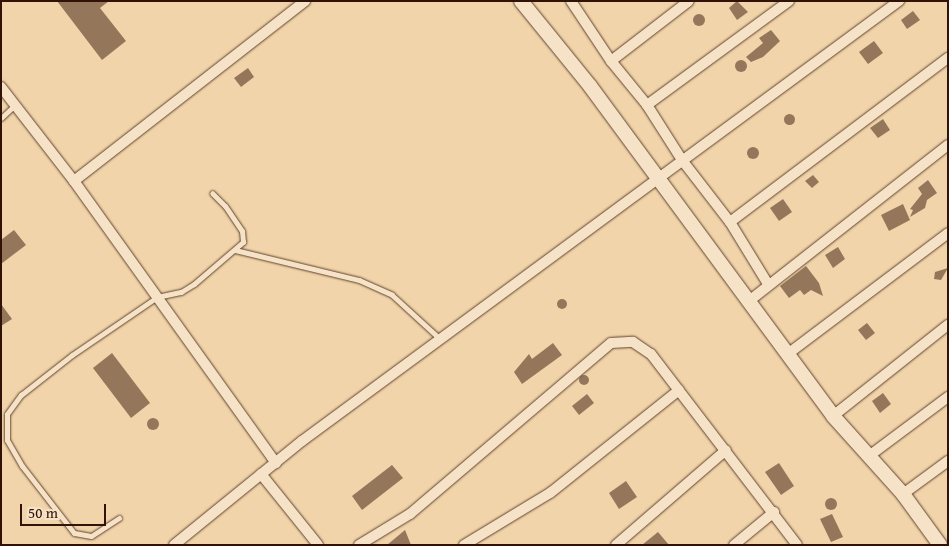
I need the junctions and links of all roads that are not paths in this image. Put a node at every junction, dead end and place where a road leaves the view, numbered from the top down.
1 (305, 1) edge
2 (521, 1) edge
3 (571, 1) edge
4 (689, 1) edge
5 (789, 1) edge
6 (898, 1) edge
7 (948, 58) edge
8 (611, 61) junction
9 (1, 88) edge
10 (15, 105) junction
11 (646, 105) junction
12 (1, 118) edge
13 (948, 145) edge
14 (682, 160) junction
15 (657, 179) junction
16 (74, 181) junction
17 (212, 193) dead end
18 (730, 222) junction
19 (948, 233) edge
20 (235, 250) junction
21 (768, 284) junction
22 (157, 297) junction
23 (749, 301) junction
24 (948, 325) edge
25 (440, 339) junction
26 (788, 353) junction
27 (679, 390) junction
28 (948, 397) edge
29 (833, 416) junction
30 (3, 427) edge
31 (726, 450) junction
32 (869, 456) junction
33 (948, 461) edge
34 (276, 463) junction
35 (262, 474) junction
36 (903, 494) junction
37 (774, 512) junction
38 (119, 518) dead end
39 (948, 541) edge
40 (174, 545) edge
41 (318, 545) edge
42 (359, 545) edge
43 (464, 545) edge
44 (616, 545) edge
45 (734, 545) edge
46 (797, 545) edge
47 (941, 545) edge

1 - 16 street
2 - 15 street
3 - 8 street
4 - 8 street
5 - 11 street
6 - 14 street
7 - 18 street
8 - 11 street
9 - 10 street
10 - 12 lane
10 - 16 street
11 - 14 street
13 - 21 street
14 - 15 street
14 - 18 street
15 - 23 street
15 - 25 street
16 - 22 street
17 - 20 lane
18 - 21 street
19 - 26 street
20 - 22 lane
20 - 25 lane
21 - 23 street
22 - 30 lane
22 - 34 street
23 - 26 street
24 - 29 street
25 - 34 street
26 - 29 street
27 - 31 street
27 - 42 street
27 - 43 street
28 - 32 street
29 - 32 street
30 - 38 lane
31 - 37 street
31 - 44 street
32 - 36 street
33 - 36 street
34 - 35 street
35 - 40 street
35 - 41 street
36 - 47 street
37 - 45 street
37 - 46 street
39 - 47 street

